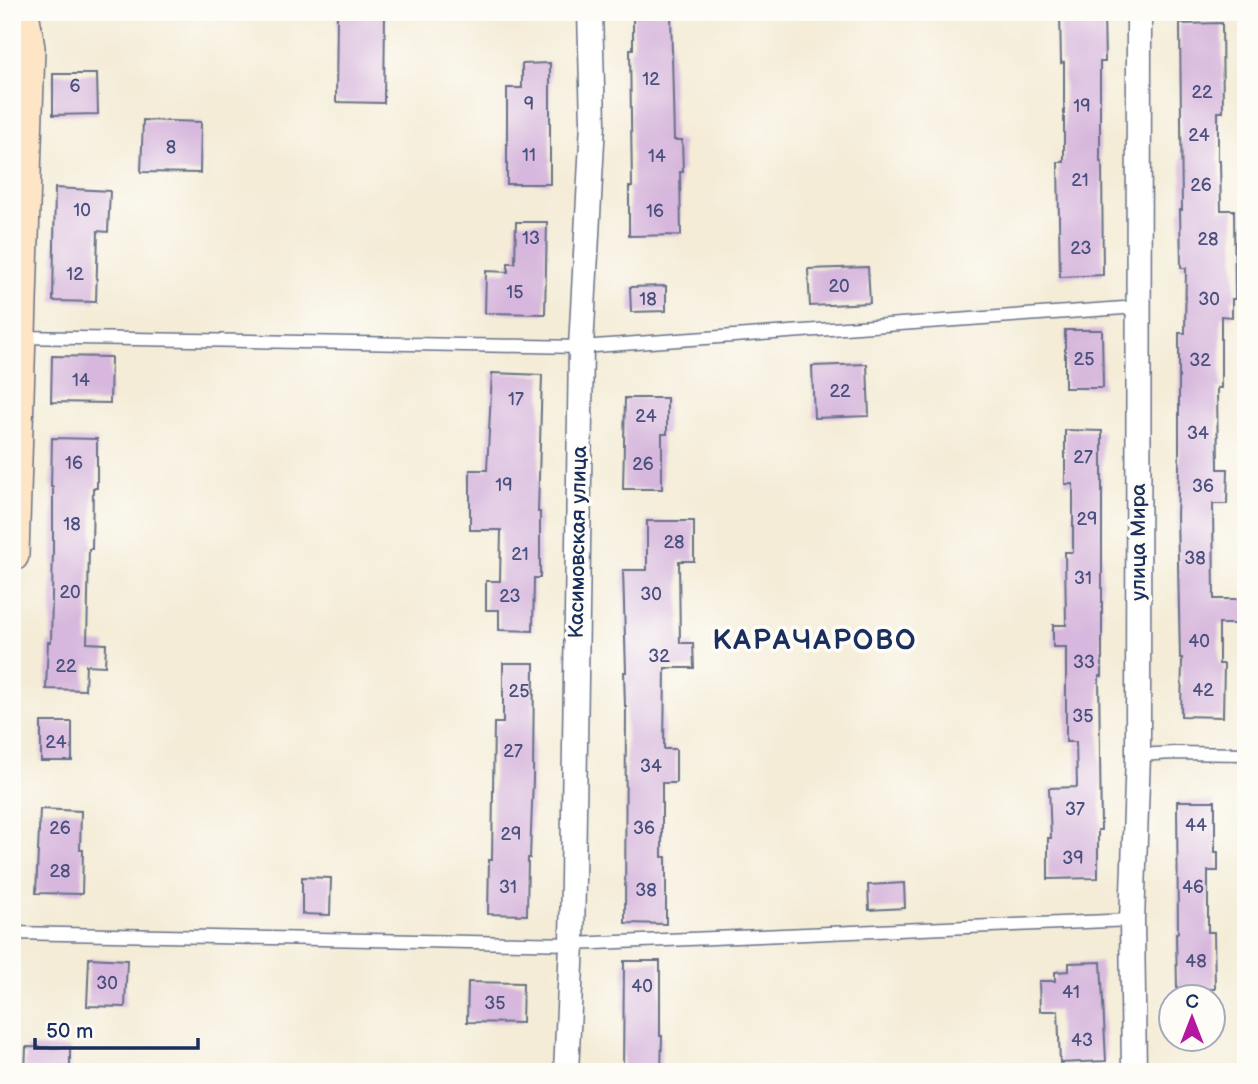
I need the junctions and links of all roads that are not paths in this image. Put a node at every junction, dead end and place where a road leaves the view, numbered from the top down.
1 (22, 12) edge
2 (590, 12) edge
3 (1139, 12) edge
4 (1138, 307) junction
5 (16, 337) edge
6 (581, 347) junction
7 (12, 555) edge
8 (1246, 754) edge
9 (1138, 755) junction
10 (1132, 920) junction
11 (12, 933) edge
12 (572, 944) junction
13 (566, 1072) edge
14 (1134, 1072) edge

1 - 5 street
2 - 6 street, Касимовская улица
3 - 4 street, улица Мира
4 - 6 lane
4 - 9 street, улица Мира
5 - 6 lane
5 - 7 street
6 - 12 street, Касимовская улица
8 - 9 lane
9 - 10 street, улица Мира
10 - 12 lane
10 - 14 street, улица Мира
11 - 12 lane
12 - 13 street, Касимовская улица

